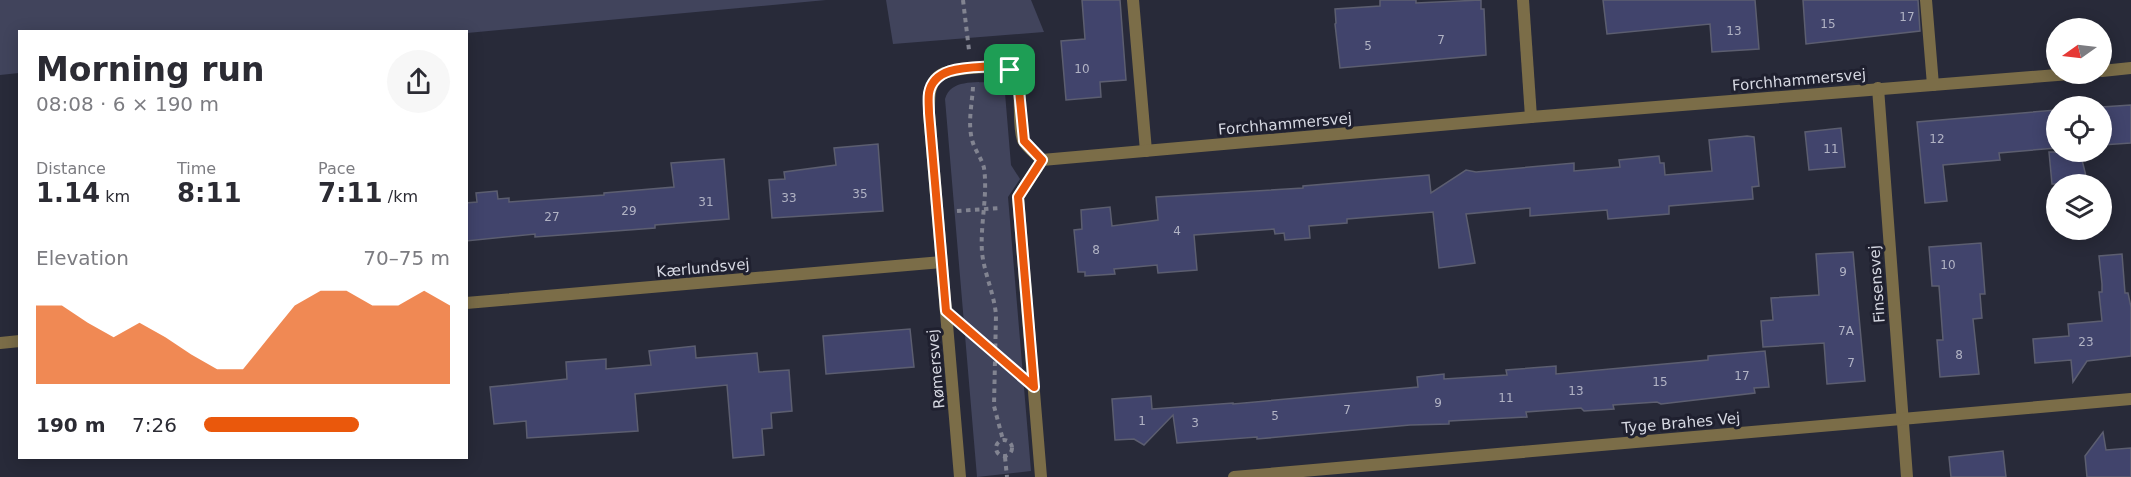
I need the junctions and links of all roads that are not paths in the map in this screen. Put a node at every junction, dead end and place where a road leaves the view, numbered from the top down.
1 (1133, 0) edge
2 (1523, 0) edge
3 (1926, 0) edge
4 (2131, 68) edge
5 (2112, 70) edge
6 (2046, 76) edge
7 (1933, 85) junction
8 (1878, 88) junction
9 (1531, 117) junction
10 (1146, 151) junction
11 (1042, 160) junction
12 (942, 262) junction
13 (468, 303) edge
14 (18, 341) edge
15 (0, 343) edge
16 (2131, 399) edge
17 (1902, 418) junction
18 (960, 477) edge
19 (1041, 477) edge
20 (1233, 477) edge
21 (1907, 477) edge

1 - 10 street
2 - 9 street
3 - 7 street
4 - 5 street
6 - 7 street, Forchhammersvej
7 - 8 street, Forchhammersvej
8 - 9 street, Forchhammersvej
8 - 17 street, Finsensvej
9 - 10 street, Forchhammersvej
10 - 11 street, Forchhammersvej
11 - 12 street, Rømersvej
11 - 19 street
12 - 13 street, Kærlundsvej
12 - 18 street, Rømersvej
14 - 15 street
16 - 17 street, Tyge Brahes Vej
17 - 20 street, Tyge Brahes Vej
17 - 21 street, Finsensvej

